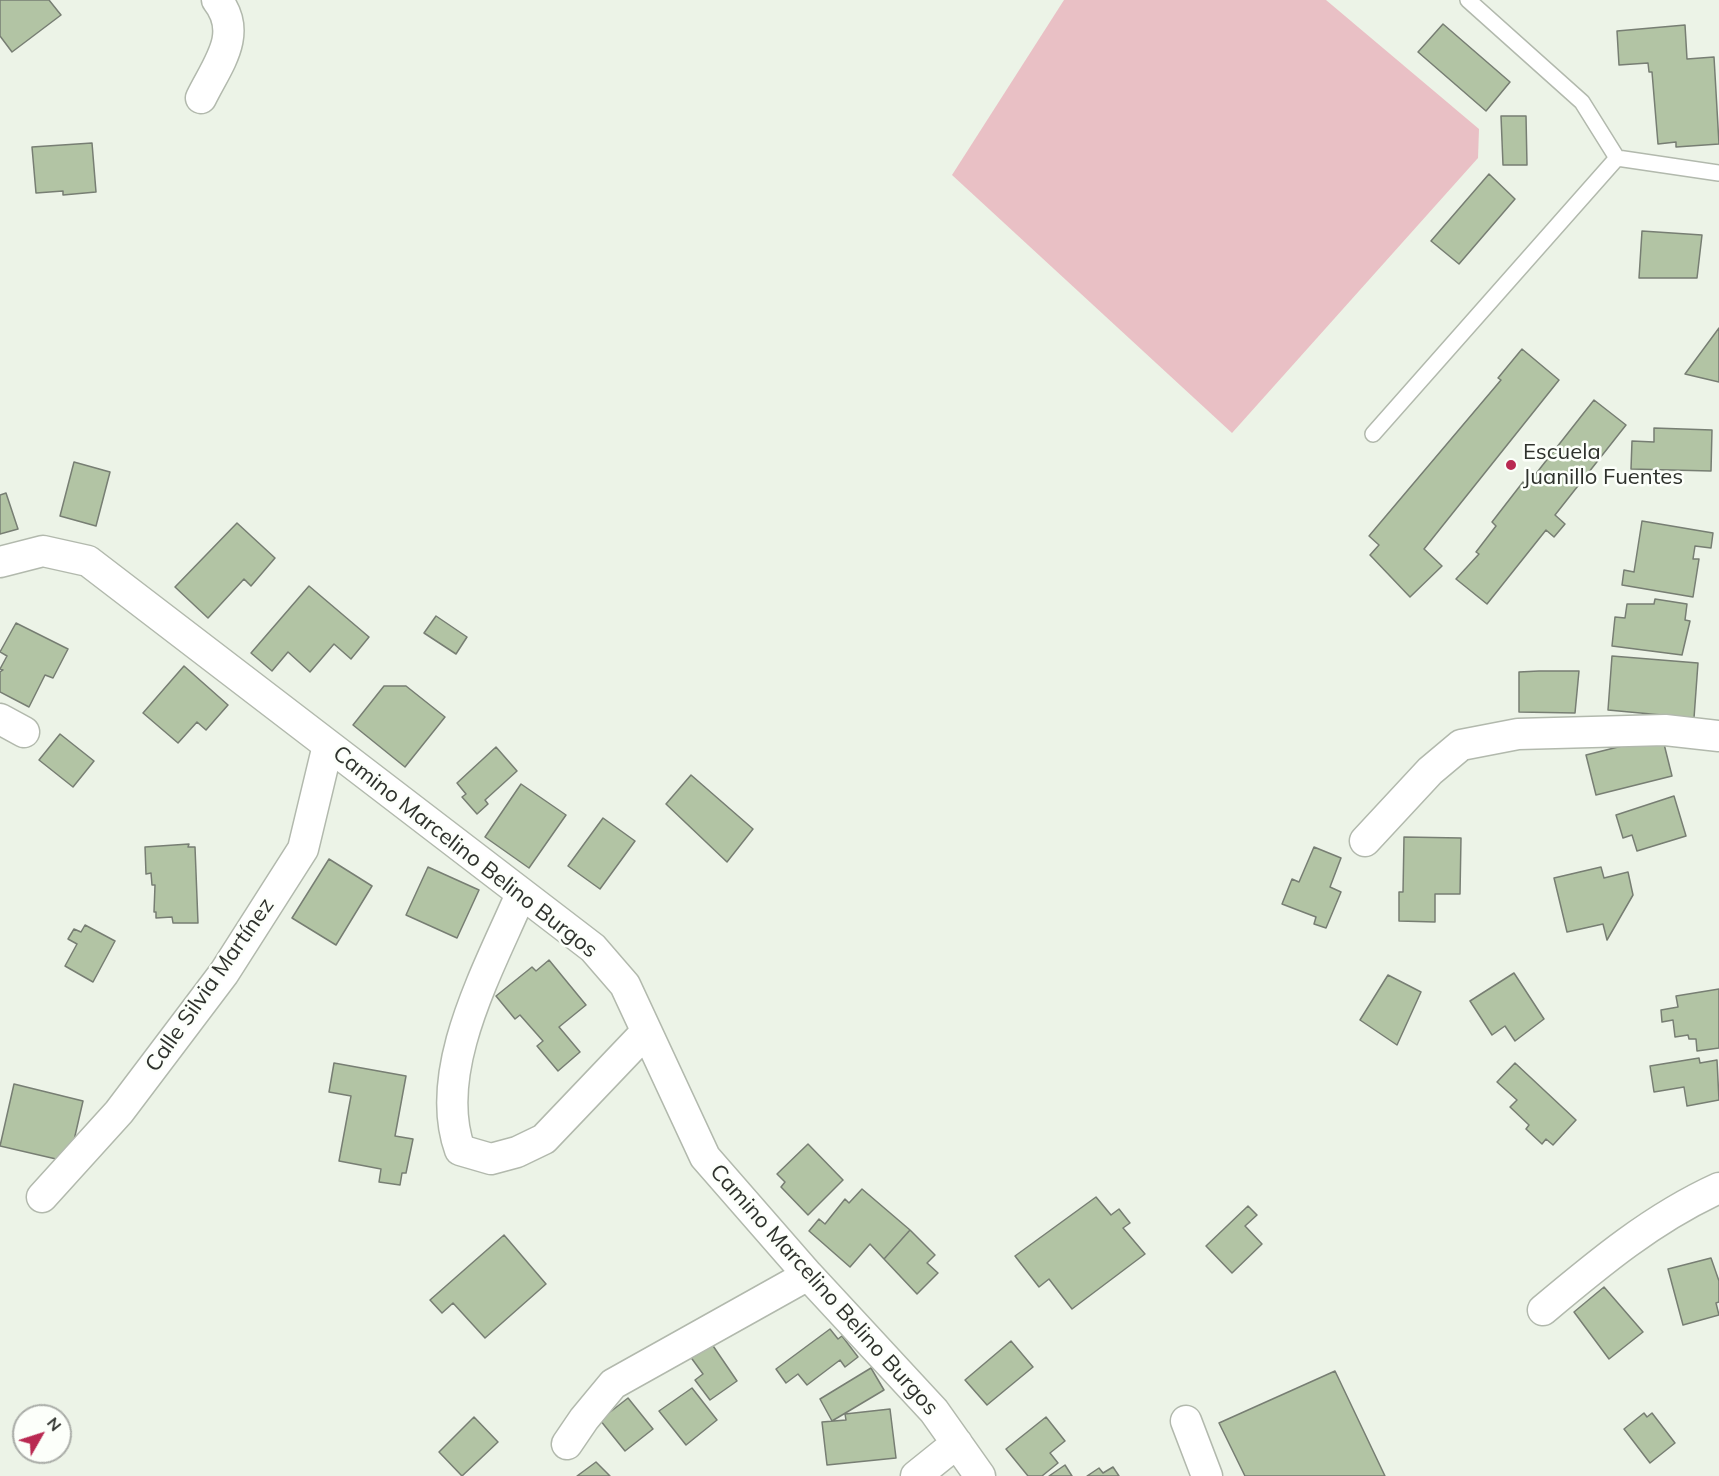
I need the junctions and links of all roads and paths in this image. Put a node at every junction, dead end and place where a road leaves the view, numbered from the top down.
1 (217, 0) edge
2 (1468, 0) edge
3 (201, 98) dead end
4 (1617, 158) junction
5 (1719, 173) edge
6 (1373, 434) dead end
7 (0, 562) edge
8 (1719, 736) edge
9 (328, 745) junction
10 (1365, 841) dead end
11 (521, 894) junction
12 (646, 1032) junction
13 (1719, 1188) edge
14 (42, 1197) dead end
15 (808, 1275) junction
16 (1543, 1310) dead end
17 (1186, 1421) dead end
18 (957, 1443) junction
19 (567, 1444) dead end
20 (916, 1476) edge
21 (980, 1476) edge
22 (1207, 1476) edge

1 - 3 street
2 - 4 lane
4 - 5 lane
4 - 6 lane
7 - 9 street, Camino Marcelino Belino Burgos
8 - 10 street
9 - 11 street, Camino Marcelino Belino Burgos
9 - 14 street, Calle Silvia Martínez
11 - 12 street, Camino Marcelino Belino Burgos
11 - 12 street
12 - 15 street, Camino Marcelino Belino Burgos
13 - 16 street
15 - 18 street, Camino Marcelino Belino Burgos
15 - 19 street
17 - 22 street
18 - 20 street
18 - 21 street, Camino Marcelino Belino Burgos

